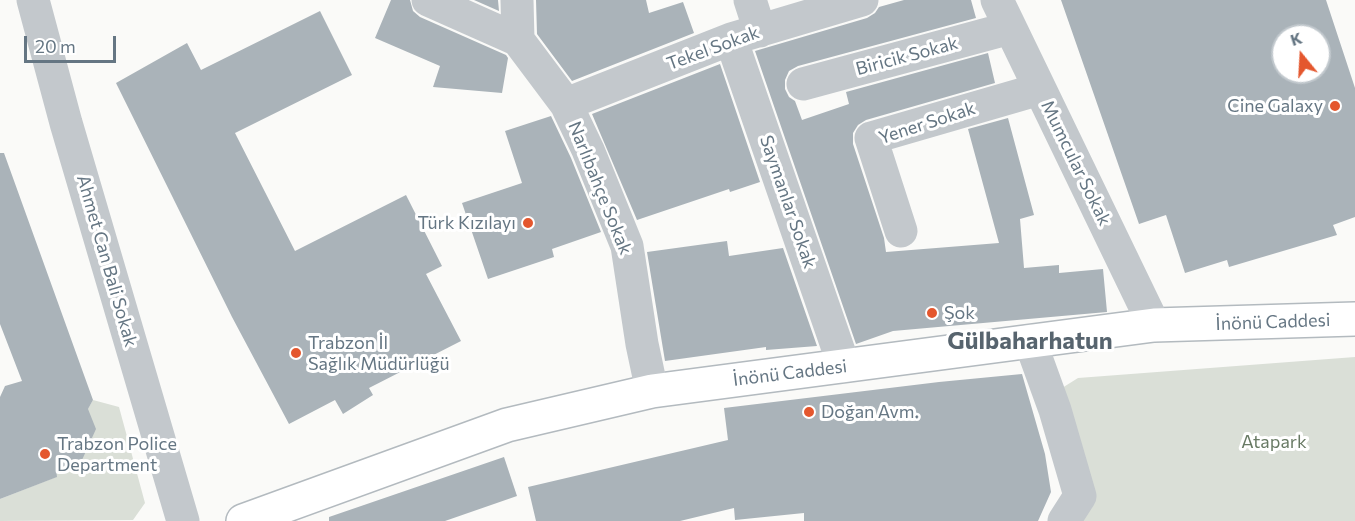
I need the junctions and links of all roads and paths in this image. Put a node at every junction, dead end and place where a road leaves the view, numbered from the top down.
1 (33, 0) edge
2 (428, 0) edge
3 (517, 0) edge
4 (750, 0) edge
5 (862, 0) edge
6 (1003, 14) edge
7 (746, 35) junction
8 (518, 40) junction
9 (803, 84) dead end
10 (1040, 89) junction
11 (566, 104) junction
12 (901, 231) dead end
13 (1355, 319) edge
14 (1155, 325) junction
15 (1030, 341) junction
16 (844, 366) junction
17 (652, 391) junction
18 (183, 521) edge
19 (243, 521) edge
20 (1064, 521) edge

1 - 18 street, Ahmet Can Bali Sokak
2 - 8 street
3 - 8 street
4 - 7 street, Saymanlar Sokak
5 - 7 street, Tekel Sokak
6 - 9 street, Biricik Sokak
6 - 10 street, Mumcular Sokak
7 - 11 street, Tekel Sokak
7 - 16 street, Saymanlar Sokak
8 - 11 street, Narlıbahçe Sokak
10 - 12 street, Yener Sokak
10 - 14 street, Mumcular Sokak
11 - 17 street, Narlıbahçe Sokak
13 - 14 street, İnönü Caddesi
14 - 15 street, İnönü Caddesi
15 - 16 street, İnönü Caddesi
15 - 20 street
16 - 17 street, İnönü Caddesi
17 - 19 street, İnönü Caddesi

